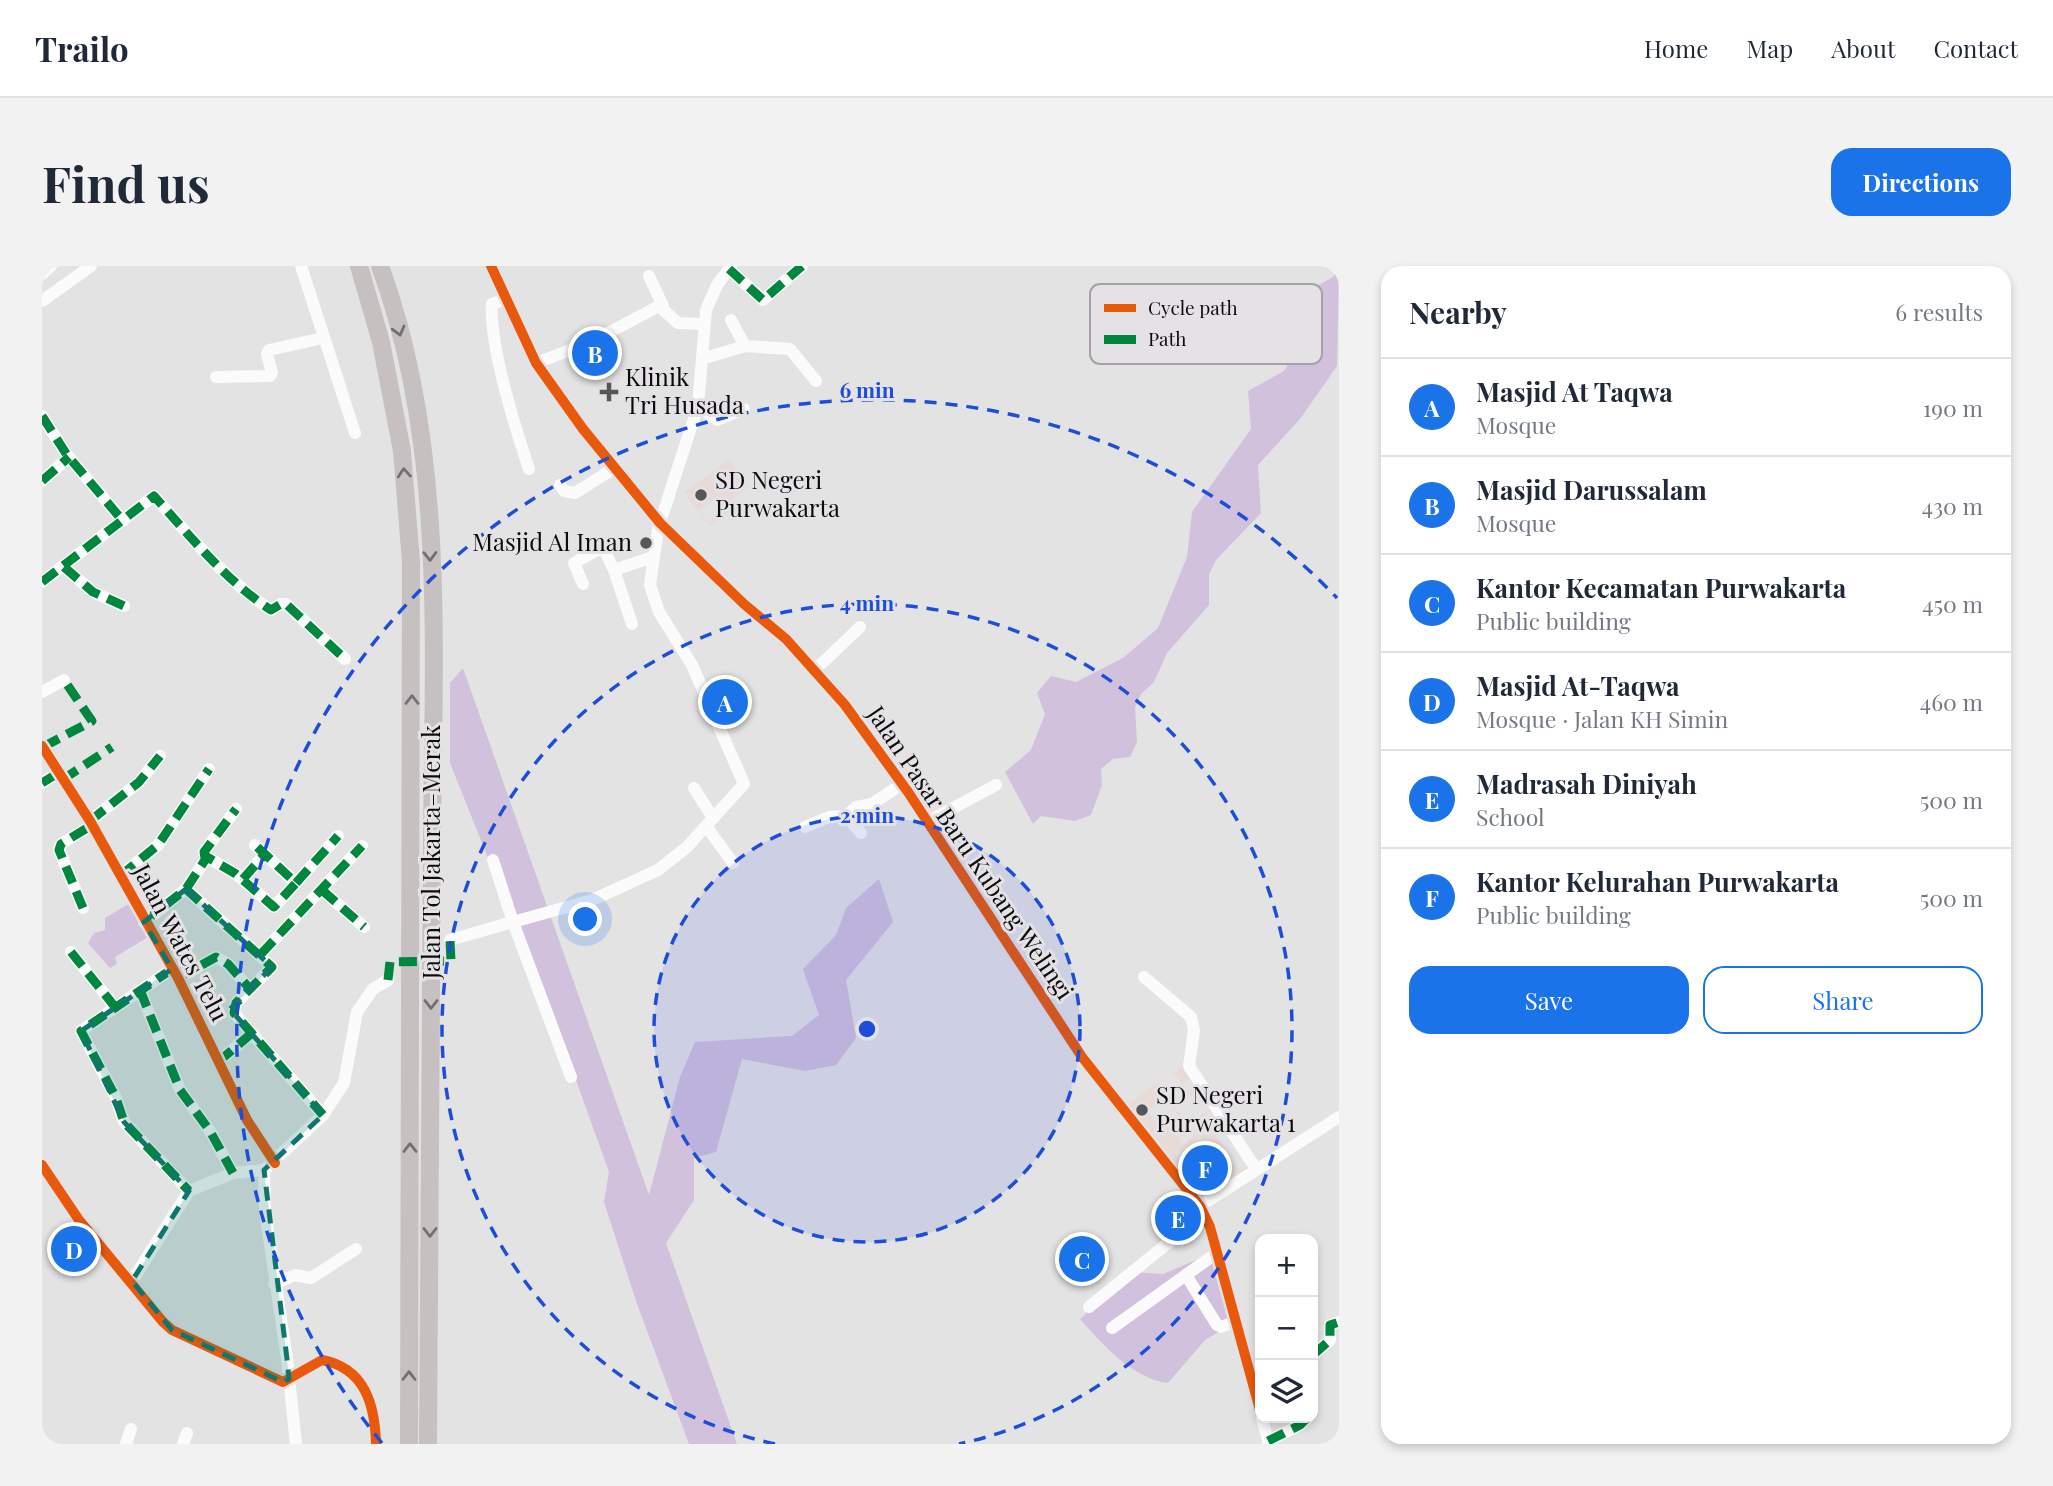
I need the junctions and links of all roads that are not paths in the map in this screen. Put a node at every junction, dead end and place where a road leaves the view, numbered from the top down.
1 (51, 266) edge
2 (91, 266) edge
3 (301, 266) edge
4 (359, 266) edge
5 (380, 266) edge
6 (491, 266) edge
7 (802, 266) edge
8 (730, 267) edge
9 (42, 274) edge
10 (649, 276) dead end
11 (504, 300) junction
12 (42, 301) edge
13 (663, 306) junction
14 (731, 320) dead end
15 (702, 324) junction
16 (323, 338) junction
17 (745, 346) junction
18 (702, 359) junction
19 (536, 363) junction
20 (216, 377) dead end
21 (816, 381) dead end
22 (698, 406) junction
23 (744, 409) dead end
24 (42, 416) edge
25 (355, 433) dead end
26 (68, 456) junction
27 (528, 469) dead end
28 (613, 469) junction
29 (42, 481) edge
30 (560, 485) dead end
31 (123, 521) junction
32 (660, 523) junction
33 (653, 557) junction
34 (64, 567) junction
35 (614, 570) junction
36 (42, 582) edge
37 (583, 584) dead end
38 (124, 606) dead end
39 (632, 624) dead end
40 (860, 627) dead end
41 (345, 659) dead end
42 (816, 669) junction
43 (64, 680) dead end
44 (42, 692) edge
45 (42, 746) edge
46 (160, 756) dead end
47 (209, 769) dead end
48 (58, 773) junction
49 (42, 783) edge
50 (902, 784) junction
51 (996, 785) dead end
52 (694, 788) dead end
53 (236, 809) dead end
54 (846, 816) junction
55 (709, 822) junction
56 (927, 822) junction
57 (91, 823) junction
58 (804, 827) dead end
59 (861, 833) dead end
60 (338, 836) dead end
61 (362, 846) dead end
62 (205, 858) junction
63 (493, 860) dead end
64 (733, 863) dead end
65 (120, 876) junction
66 (243, 879) junction
67 (296, 883) junction
68 (186, 889) junction
69 (321, 890) junction
70 (83, 908) dead end
71 (144, 922) junction
72 (513, 922) junction
73 (364, 928) dead end
74 (450, 940) dead end
75 (71, 952) dead end
76 (261, 954) junction
77 (175, 974) junction
78 (1144, 977) dead end
79 (388, 979) dead end
80 (248, 988) junction
81 (140, 990) junction
82 (115, 1007) junction
83 (252, 1033) junction
84 (218, 1062) junction
85 (571, 1077) dead end
86 (323, 1115) junction
87 (1339, 1117) edge
88 (275, 1163) junction
89 (42, 1165) edge
90 (1256, 1169) junction
91 (264, 1170) junction
92 (233, 1173) junction
93 (189, 1191) junction
94 (1202, 1209) junction
95 (356, 1249) dead end
96 (1218, 1252) junction
97 (1186, 1275) junction
98 (132, 1281) junction
99 (274, 1284) junction
100 (1089, 1307) dead end
101 (1237, 1321) junction
102 (1339, 1322) edge
103 (1112, 1328) dead end
104 (1318, 1351) edge
105 (289, 1379) junction
106 (1255, 1391) edge
107 (1263, 1423) edge
108 (1304, 1423) edge
109 (131, 1429) dead end
110 (1269, 1443) edge
111 (126, 1444) edge
112 (296, 1444) edge
113 (376, 1444) edge
114 (408, 1444) edge
115 (428, 1444) edge

1 - 9 street
2 - 12 street
3 - 16 street
114 -> 4 highway, Jalan Tol Jakarta–Merak
5 -> 115 highway, Jalan Tol Jakarta–Merak
6 - 11 street, Jalan Pasar Baru Kubang Welingi
7 - 8 street
8 - 15 street
10 - 13 street
11 - 19 street, Jalan Pasar Baru Kubang Welingi
11 - 27 street
13 - 15 street
13 - 19 street
14 - 17 street
15 - 18 street
16 - 20 street
16 - 25 street
17 - 18 street
17 - 21 street
18 - 22 street
19 - 28 street, Jalan Pasar Baru Kubang Welingi
22 - 23 street
22 - 32 street
24 - 26 street
26 - 29 street
26 - 31 street
28 - 30 street
28 - 32 street, Jalan Pasar Baru Kubang Welingi
31 - 34 street
31 - 41 street
32 - 33 street
32 - 42 street, Jalan Pasar Baru Kubang Welingi
33 - 35 street
33 - 55 street
34 - 36 street
34 - 38 street
35 - 37 street
35 - 39 street
40 - 42 street
42 - 50 street, Jalan Pasar Baru Kubang Welingi
43 - 44 street
45 - 48 street, Jalan Wates Telu
46 - 57 street
47 - 65 street
48 - 49 street
48 - 57 street, Jalan Wates Telu
50 - 54 street
50 - 56 street, Jalan Pasar Baru Kubang Welingi
51 - 56 street
52 - 55 street
53 - 62 street
54 - 58 street
54 - 59 street
55 - 64 street
55 - 72 street
56 - 94 street, Jalan Pasar Baru Kubang Welingi
57 - 65 street, Jalan Wates Telu
57 - 70 street
60 - 67 street
61 - 69 street
62 - 66 street
62 - 68 street
63 - 72 street
65 - 71 street, Jalan Wates Telu
66 - 67 street
66 - 67 street
68 - 71 street
68 - 76 street
69 - 73 street
69 - 76 street
71 - 77 street, Jalan Wates Telu
72 - 74 street
72 - 85 street
75 - 82 street
76 - 80 street
77 - 80 street
77 - 81 street
77 - 84 street, Jalan Wates Telu
78 - 90 street
79 - 86 street
80 - 83 street
81 - 82 street
81 - 92 street
82 - 93 street
83 - 84 street
83 - 86 street
84 - 88 street, Jalan Wates Telu
86 - 88 street
87 - 90 street
88 - 91 street
89 - 98 street
90 - 94 street
91 - 92 street
91 - 99 street
92 - 93 street
93 - 98 street
94 - 96 street, Jalan Pasar Baru Kubang Welingi
94 - 100 street
95 - 99 street
96 - 97 street
96 - 101 street, Jalan Pasar Baru Kubang Welingi
97 - 101 street
97 - 103 street
98 - 105 street
99 - 105 street
101 - 106 street, Jalan Pasar Baru Kubang Welingi
102 - 104 street
105 - 112 street
105 - 113 street
107 - 110 street
108 - 110 street
109 - 111 street

